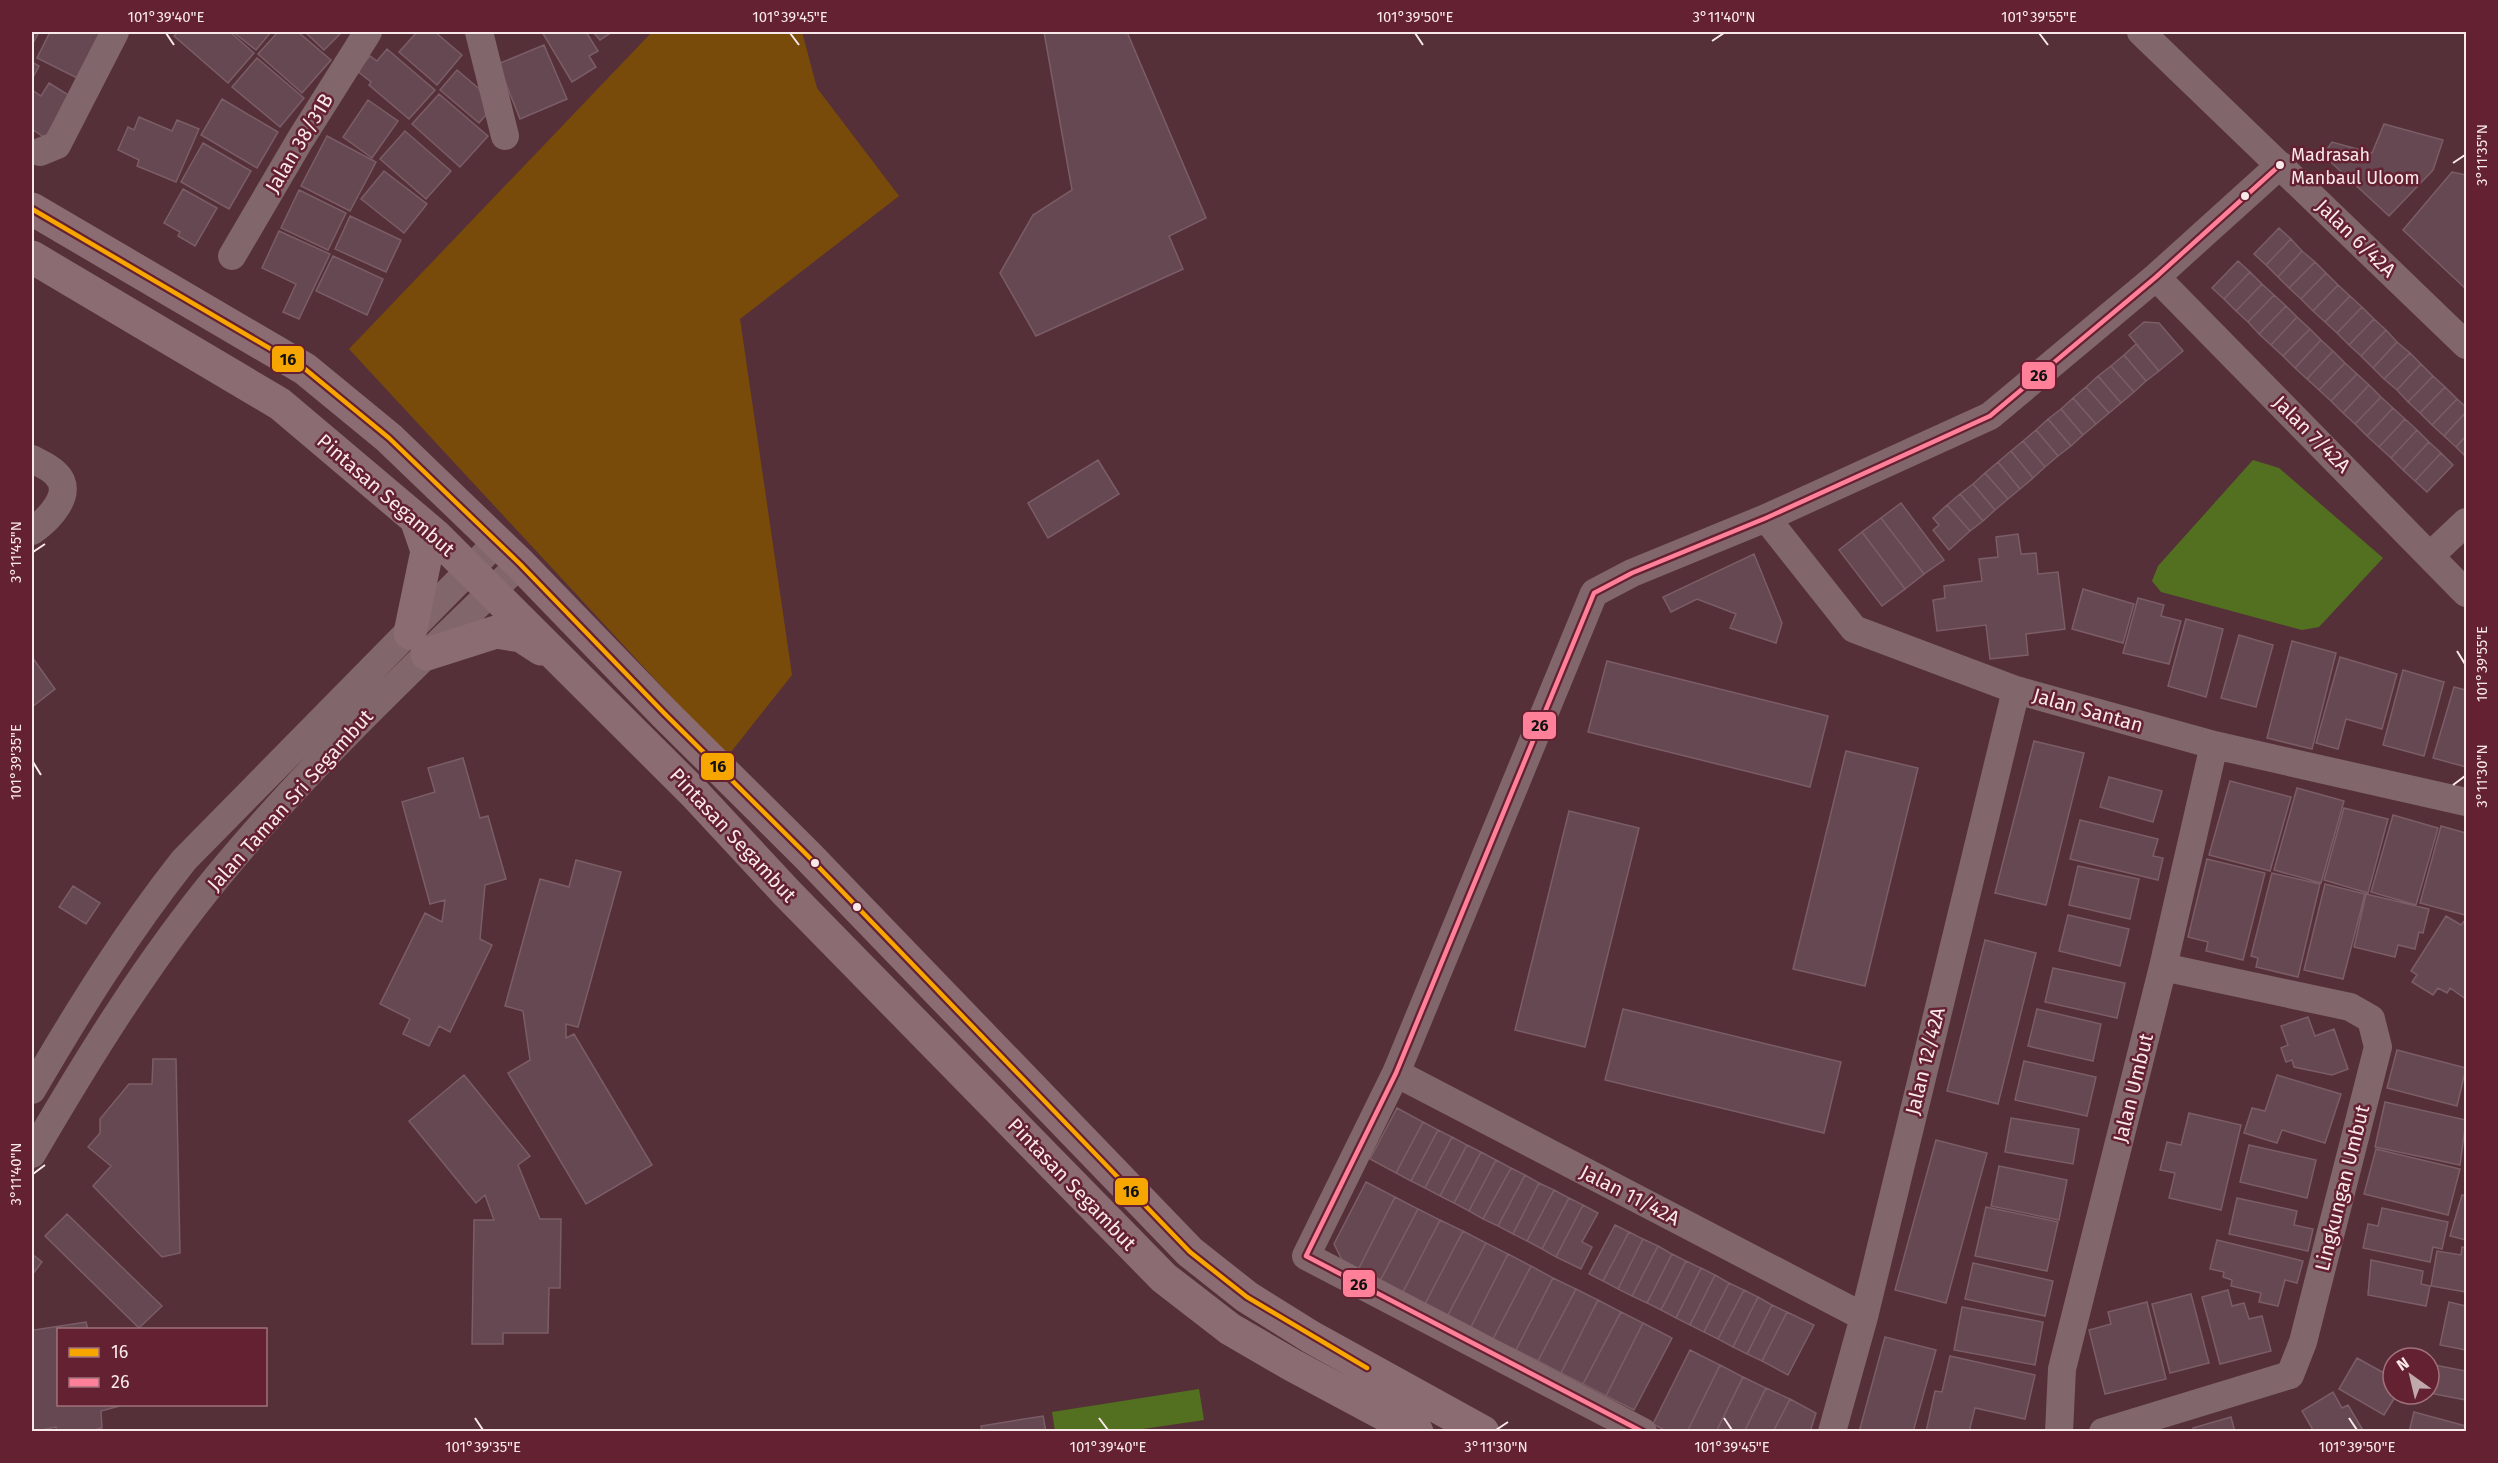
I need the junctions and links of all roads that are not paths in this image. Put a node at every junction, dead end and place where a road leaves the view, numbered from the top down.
1 (115, 32) edge
2 (368, 32) edge
3 (479, 32) edge
4 (2141, 32) edge
5 (505, 136) dead end
6 (40, 152) dead end
7 (2280, 165) junction
8 (32, 209) edge
9 (232, 256) dead end
10 (32, 257) edge
11 (2156, 277) junction
12 (2466, 345) edge
13 (43, 466) edge
14 (1766, 518) junction
15 (416, 519) junction
16 (2466, 522) edge
17 (32, 531) edge
18 (509, 553) junction
19 (2431, 555) junction
20 (481, 581) junction
21 (2466, 593) edge
22 (418, 643) junction
23 (567, 667) junction
24 (2016, 690) junction
25 (2214, 745) junction
26 (2466, 802) edge
27 (2163, 967) junction
28 (1396, 1073) junction
29 (32, 1090) edge
30 (32, 1154) edge
31 (1864, 1317) junction
32 (1417, 1431) edge
33 (1483, 1431) edge
34 (1643, 1431) edge
35 (1832, 1431) edge
36 (2059, 1431) edge
37 (2103, 1431) edge

1 - 6 street
2 - 9 street, Jalan 38/31B
3 - 5 street
4 - 7 street, Jalan 6/42A
7 - 11 street
7 - 12 street, Jalan 6/42A
8 - 18 main road, Pintasan Segambut
10 - 15 main road, Pintasan Segambut
11 - 14 street
11 - 19 street, Jalan 7/42A
13 - 17 street
14 - 24 street, Jalan Santan
14 - 28 street
15 - 20 main road, Pintasan Segambut
15 - 22 main road
16 - 19 street
18 - 20 street, Jalan Taman Sri Segambut
18 - 33 main road, Pintasan Segambut
19 - 21 street, Jalan 7/42A
20 - 22 street, Jalan Taman Sri Segambut
20 - 23 main road, Pintasan Segambut
22 - 23 main road
22 - 29 street, Jalan Taman Sri Segambut
22 - 30 street, Jalan Taman Sri Segambut
23 - 32 main road, Pintasan Segambut
24 - 25 street, Jalan Santan
24 - 31 street, Jalan 12/42A
25 - 26 street, Jalan Santan
25 - 27 street, Jalan Umbut
27 - 36 street, Jalan Umbut
27 - 37 street, Lingkungan Umbut
28 - 31 street, Jalan 11/42A
28 - 34 street
31 - 35 street, Jalan 12/42A

